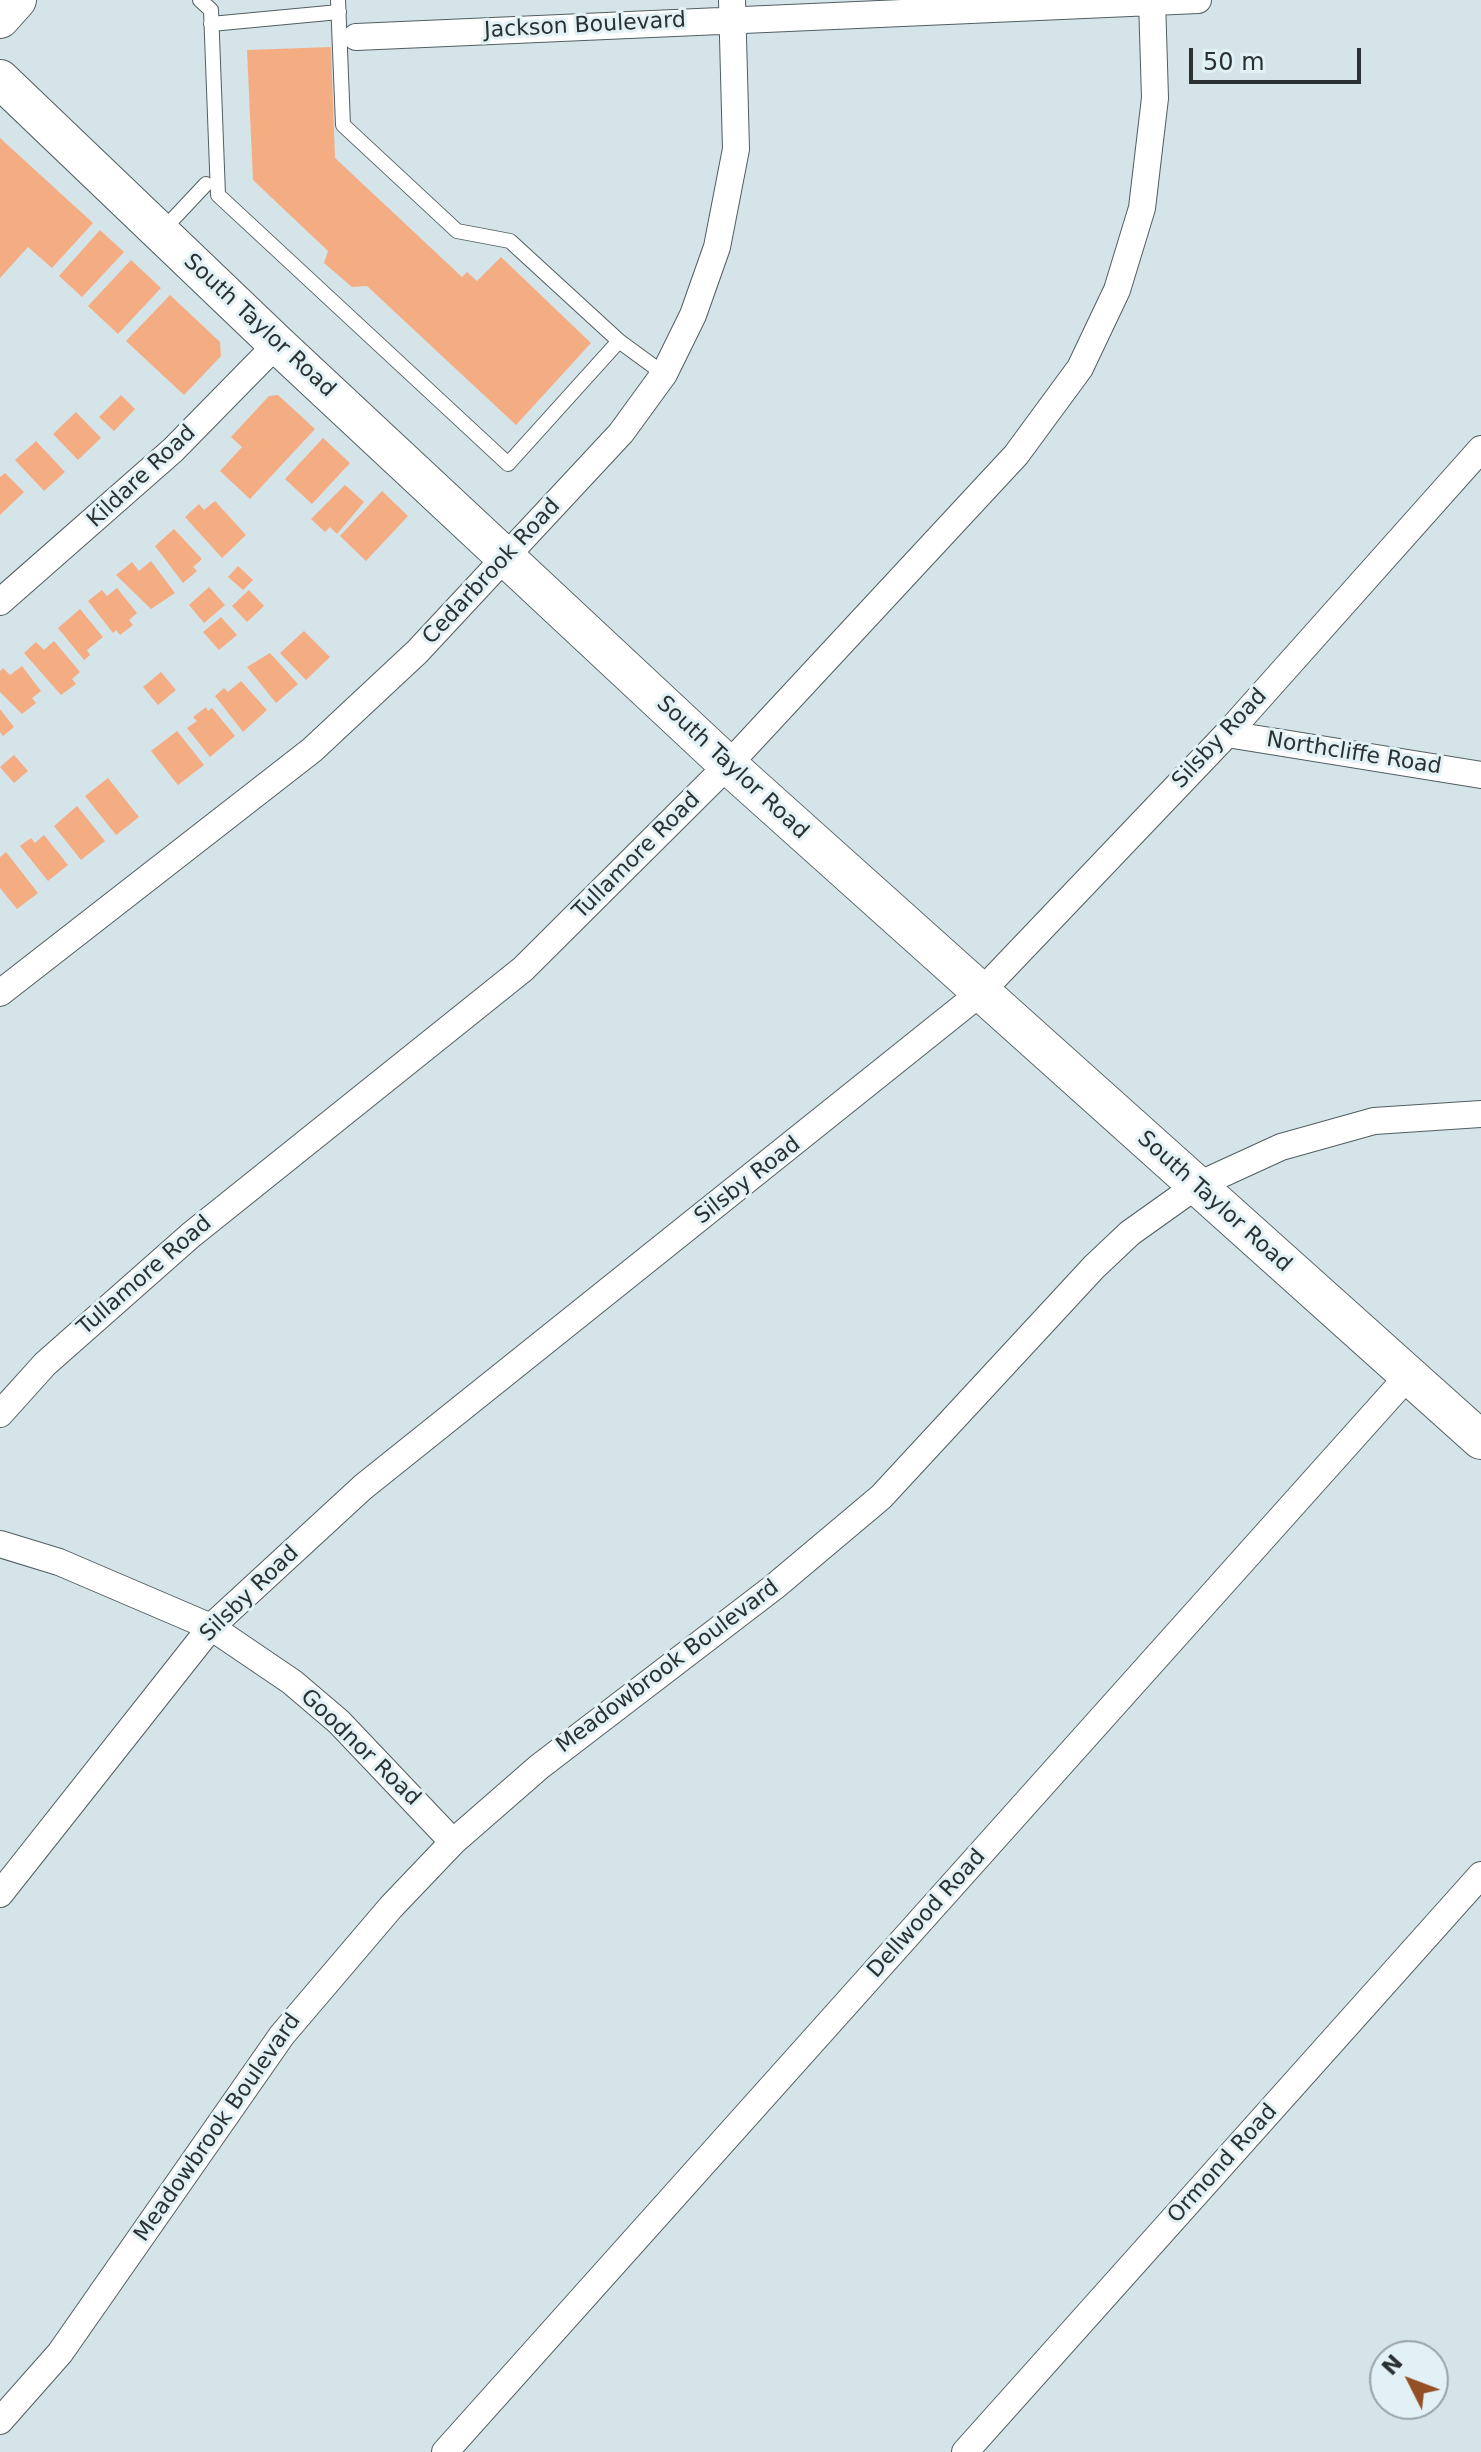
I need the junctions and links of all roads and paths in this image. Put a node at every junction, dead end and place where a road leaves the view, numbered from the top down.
1 (17, 0) edge
2 (200, 0) edge
3 (1198, 0) edge
4 (1152, 1) edge
5 (338, 6) edge
6 (732, 9) edge
7 (0, 19) edge
8 (211, 24) junction
9 (356, 37) dead end
10 (0, 79) edge
11 (206, 184) dead end
12 (160, 233) junction
13 (619, 341) junction
14 (277, 344) junction
15 (664, 374) junction
16 (1477, 460) edge
17 (506, 559) junction
18 (0, 602) edge
19 (1227, 734) junction
20 (728, 765) junction
21 (1481, 775) edge
22 (0, 993) edge
23 (979, 994) junction
24 (1481, 1114) edge
25 (1196, 1186) junction
26 (1409, 1375) junction
27 (0, 1414) edge
28 (1481, 1440) edge
29 (0, 1544) edge
30 (211, 1627) junction
31 (453, 1842) junction
32 (1481, 1875) edge
33 (0, 1894) edge
34 (0, 2421) edge
35 (445, 2452) edge
36 (965, 2452) edge

1 - 7 main road
2 - 8 lane
3 - 4 street, Jackson Boulevard
4 - 6 street, Jackson Boulevard
4 - 20 street, Tullamore Road
5 - 8 lane
5 - 13 lane
6 - 9 street, Jackson Boulevard
6 - 15 street, Cedarbrook Road
8 - 13 lane
10 - 12 main road, South Taylor Road
11 - 12 lane
12 - 14 main road, South Taylor Road
13 - 15 lane
14 - 17 main road, South Taylor Road
14 - 18 street, Kildare Road
15 - 17 street, Cedarbrook Road
16 - 19 street, Silsby Road
17 - 20 main road, South Taylor Road
17 - 22 street, Cedarbrook Road
19 - 21 street, Northcliffe Road
19 - 23 street, Silsby Road
20 - 23 main road, South Taylor Road
20 - 27 street, Tullamore Road
23 - 25 main road, South Taylor Road
23 - 30 street, Silsby Road
24 - 25 street, Meadowbrook Boulevard
25 - 26 main road, South Taylor Road
25 - 31 street, Meadowbrook Boulevard
26 - 28 main road, South Taylor Road
26 - 35 street, Dellwood Road
29 - 30 street, Goodnor Road
30 - 31 street, Goodnor Road
30 - 33 street, Silsby Road
31 - 34 street, Meadowbrook Boulevard
32 - 36 street, Ormond Road

